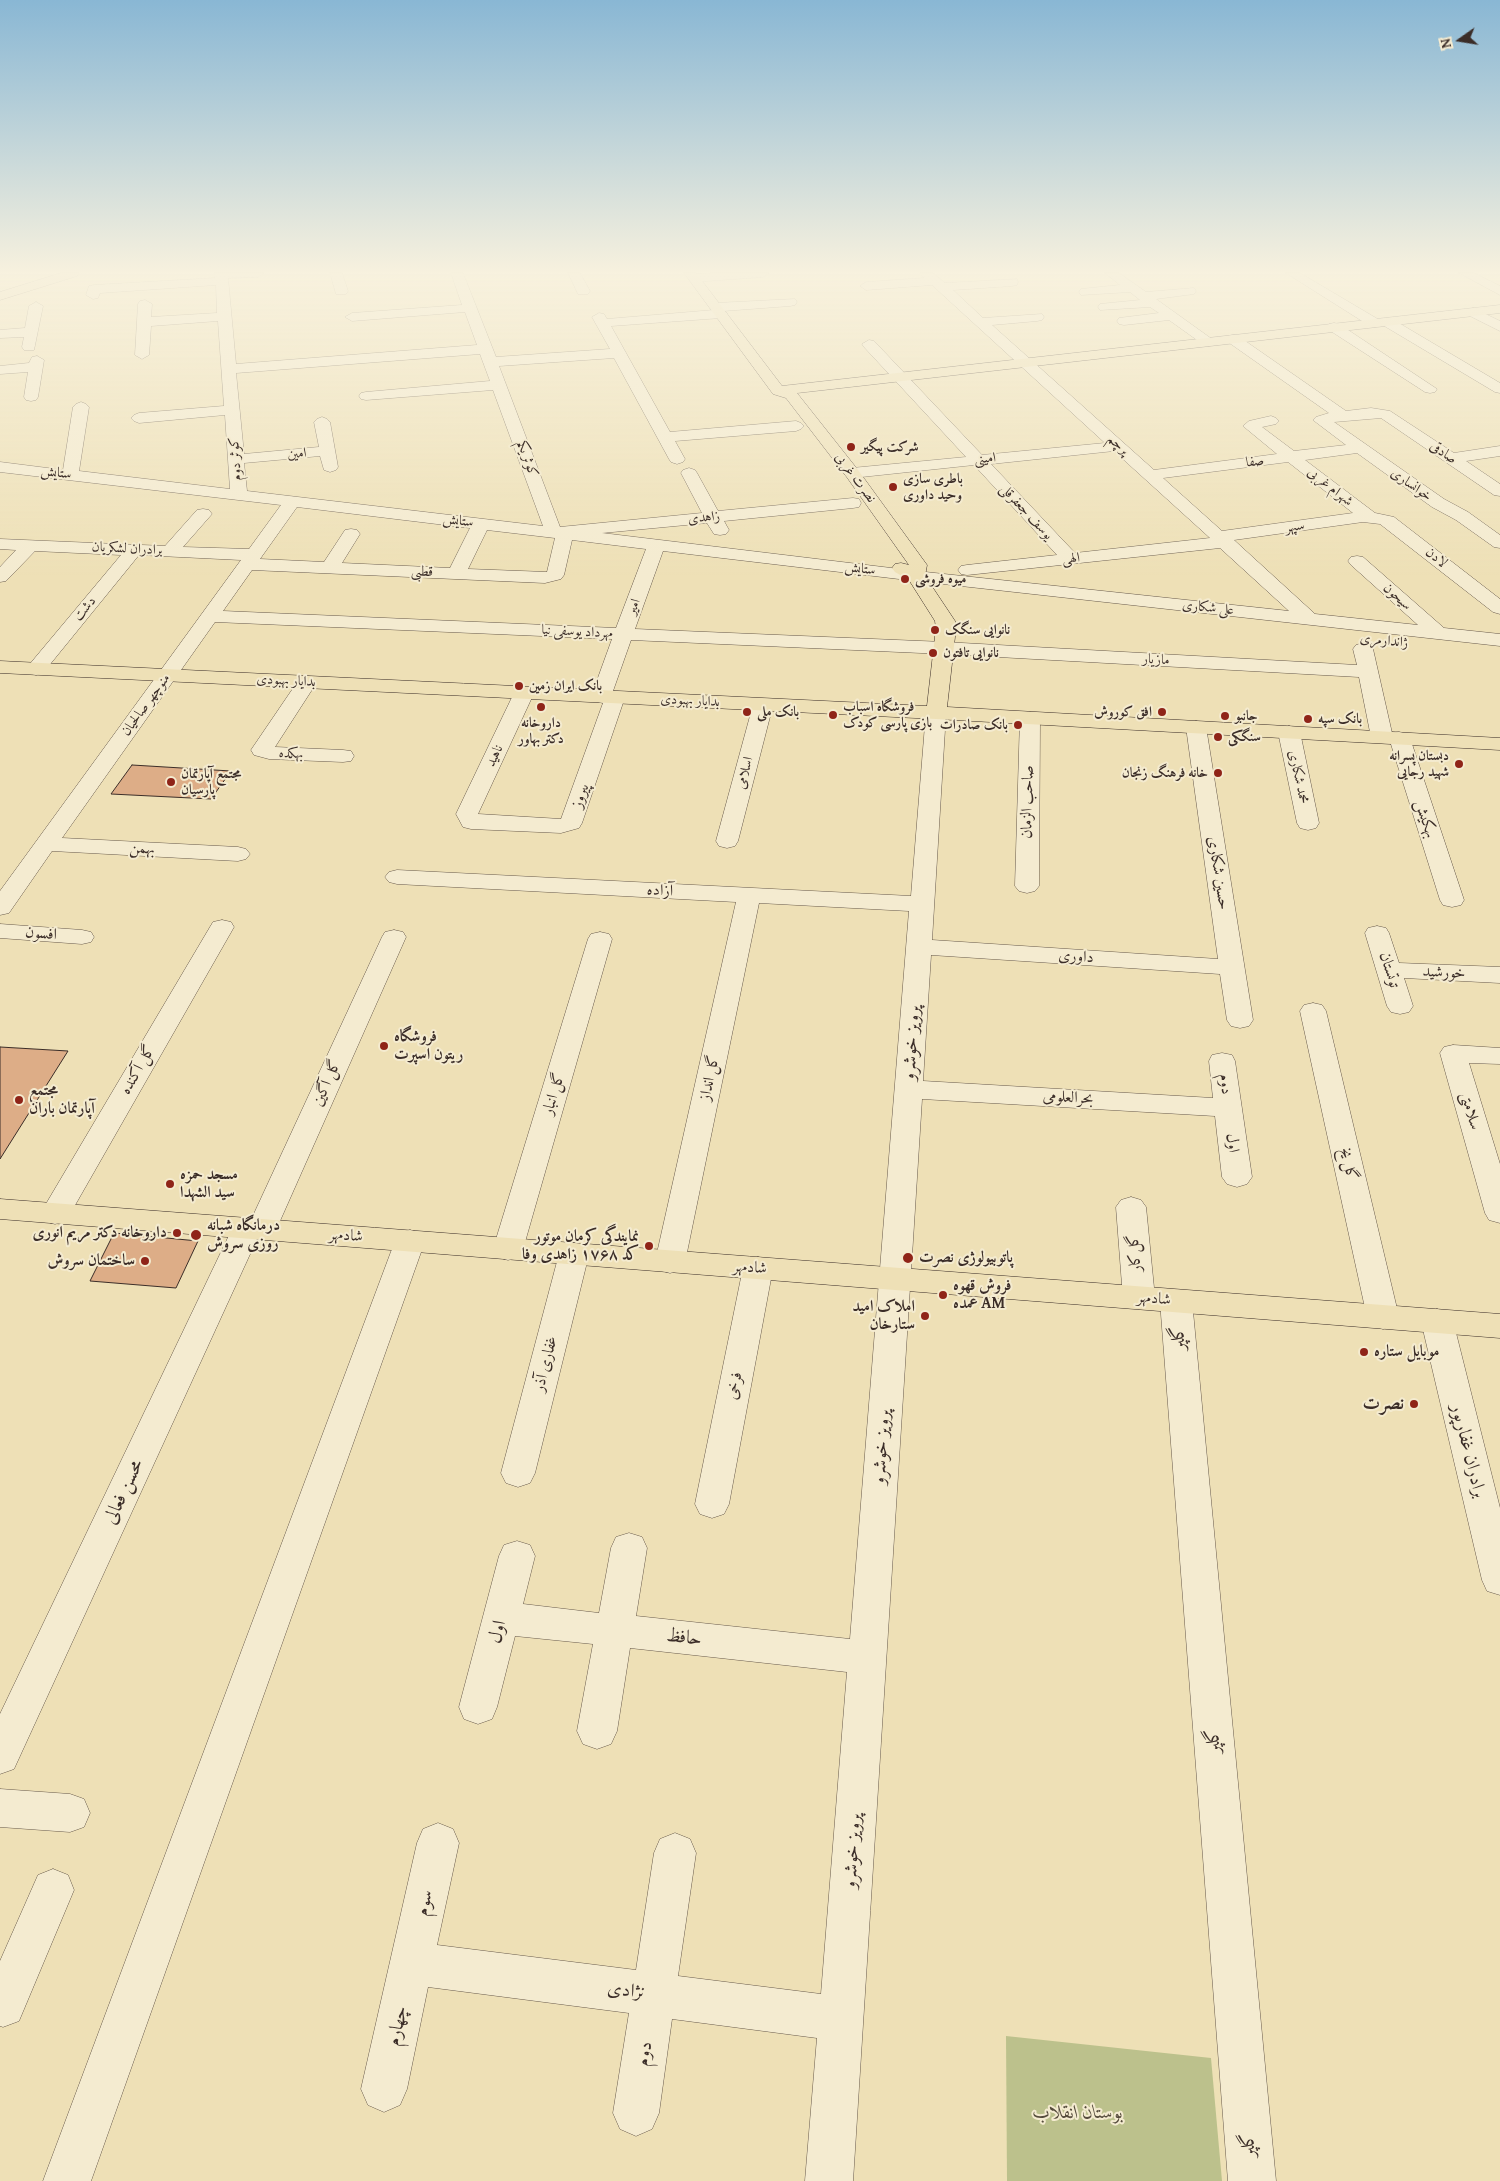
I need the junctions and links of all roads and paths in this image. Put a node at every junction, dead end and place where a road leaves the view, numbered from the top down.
1 (34, 375) edge
2 (229, 375) edge
3 (363, 375) edge
4 (496, 375) edge
5 (631, 375) edge
6 (766, 375) edge
7 (897, 375) edge
8 (918, 375) edge
9 (1040, 375) edge
10 (1284, 375) edge
11 (1408, 375) edge
12 (1475, 375) edge
13 (1495, 375) edge
14 (899, 377) junction
15 (1479, 377) junction
16 (500, 385) junction
17 (1430, 389) dead end
18 (1500, 389) edge
19 (778, 391) junction
20 (31, 397) dead end
21 (140, 400) dead end
22 (80, 407) dead end
23 (232, 410) junction
24 (1343, 416) junction
25 (1272, 421) dead end
26 (322, 422) dead end
27 (796, 426) junction
28 (665, 437) junction
29 (808, 442) dead end
30 (1118, 446) junction
31 (1357, 448) junction
32 (1500, 452) edge
33 (1292, 457) junction
34 (1451, 458) junction
35 (236, 459) junction
36 (677, 459) dead end
37 (978, 460) junction
38 (0, 467) edge
39 (689, 473) dead end
40 (852, 474) junction
41 (70, 475) junction
42 (1152, 476) junction
43 (333, 479) junction
44 (1500, 491) edge
45 (238, 495) junction
46 (848, 497) joint
47 (292, 502) junction
48 (203, 514) dead end
49 (714, 517) junction
50 (1369, 517) junction
51 (864, 519) dead end
52 (482, 524) junction
53 (351, 534) dead end
54 (560, 534) junction
55 (1223, 540) junction
56 (0, 544) edge
57 (1500, 544) edge
58 (31, 545) junction
59 (656, 545) junction
60 (134, 550) junction
61 (170, 551) junction
62 (730, 554) junction
63 (250, 559) junction
64 (892, 559) dead end
65 (1071, 559) junction
66 (1053, 561) junction
67 (1357, 561) dead end
68 (330, 568) junction
69 (457, 573) junction
70 (916, 576) junction
71 (0, 577) edge
72 (1080, 594) junction
73 (1500, 608) edge
74 (210, 616) junction
75 (1309, 619) junction
76 (1268, 628) dead end
77 (1438, 633) junction
78 (624, 634) junction
79 (1500, 640) edge
80 (944, 648) junction
81 (1363, 650) dead end
82 (1500, 653) edge
83 (0, 667) edge
84 (36, 669) junction
85 (1368, 672) junction
86 (167, 675) junction
87 (307, 682) junction
88 (524, 693) junction
89 (608, 697) junction
90 (763, 705) junction
91 (936, 713) junction
92 (1030, 718) junction
93 (1196, 727) junction
94 (1289, 732) junction
95 (1390, 738) junction
96 (1500, 744) edge
97 (343, 756) dead end
98 (468, 819) joint
99 (1308, 823) dead end
100 (727, 841) dead end
101 (45, 844) junction
102 (238, 854) dead end
103 (397, 877) dead end
104 (1027, 886) dead end
105 (749, 895) junction
106 (1452, 900) dead end
107 (922, 904) junction
108 (0, 908) edge
109 (222, 927) dead end
110 (0, 930) edge
111 (1377, 933) dead end
112 (82, 937) dead end
113 (394, 937) dead end
114 (600, 939) dead end
115 (919, 948) junction
116 (1232, 968) junction
117 (1388, 970) junction
118 (1500, 976) edge
119 (1400, 1006) dead end
120 (1313, 1011) dead end
121 (1240, 1020) dead end
122 (1498, 1056) dead end
123 (1222, 1061) dead end
124 (909, 1089) junction
125 (1227, 1108) junction
126 (1237, 1178) dead end
127 (1131, 1207) dead end
128 (0, 1210) edge
129 (1500, 1213) edge
130 (55, 1214) junction
131 (254, 1229) junction
132 (410, 1241) junction
133 (508, 1249) junction
134 (574, 1254) junction
135 (670, 1262) junction
136 (758, 1268) junction
137 (895, 1279) junction
138 (1157, 1300) junction
139 (1383, 1317) junction
140 (1437, 1321) junction
141 (1500, 1326) edge
142 (518, 1474) dead end
143 (712, 1504) dead end
144 (629, 1548) dead end
145 (517, 1556) dead end
146 (1500, 1580) edge
147 (501, 1618) junction
148 (615, 1630) junction
149 (867, 1658) junction
150 (478, 1707) dead end
151 (597, 1731) dead end
152 (0, 1756) edge
153 (0, 1808) edge
154 (70, 1813) dead end
155 (438, 1843) dead end
156 (676, 1853) dead end
157 (53, 1890) dead end
158 (412, 1963) junction
159 (7, 1982) edge
160 (654, 1995) junction
161 (840, 2019) junction
162 (384, 2089) dead end
163 (636, 2113) dead end
164 (67, 2181) edge
165 (829, 2181) edge
166 (1252, 2181) edge

1 - 20 street
2 - 23 street, کوثر دوم
3 - 16 street
4 - 16 street, کوثر یکم
5 - 28 street
6 - 19 main road, نصرت غربی
7 - 14 street, یوسف جعفرقلی
8 - 14 main road
9 - 30 street, پرچم
10 - 24 street
11 - 17 street
12 - 15 street
13 - 15 street
14 - 19 main road
14 - 37 street, یوسف جعفرقلی
15 - 18 street
16 - 54 street, کوثر یکم
19 - 27 main road, نصرت غربی
19 - 40 main road, نصرت غربی
21 - 23 street
22 - 41 street
23 - 35 street, کوثر دوم
24 - 31 street, خوانساری
24 - 34 street, صادقی
25 - 33 street, شهرام غربی
26 - 43 street, امین
27 - 28 street
27 - 29 main road, نصرت غربی
28 - 36 street
30 - 37 street, امینی
30 - 42 street, پرچم
31 - 33 street, صفا
31 - 57 street, خوانساری
32 - 34 street
33 - 42 street, صفا
33 - 50 street, شهرام غربی
34 - 44 street, صادقی
35 - 43 street, امین
35 - 45 street, کوثر دوم
37 - 40 street, امینی
37 - 65 street, یوسف جعفرقلی
38 - 41 street, ستایش
39 - 49 street
40 - 70 main road, نصرت غربی
41 - 45 street, ستایش
42 - 55 street, پرچم
43 - 47 street, ستایش
43 - 52 street, ستایش
45 - 47 street, ستایش
46 - 49 street, زاهدی
46 - 51 main road, نصرت غربی
47 - 63 street, منوچهر صالحیان
48 - 61 street
49 - 54 street, زاهدی
49 - 62 street
50 - 55 street, سپهر
50 - 73 street, لادن
52 - 54 street, ستایش
52 - 69 street
53 - 68 street
54 - 59 street, ستایش
54 - 69 street, قطبی
55 - 65 street, الهی
55 - 75 street, پرچم
56 - 58 street, برادران لشکریان
58 - 60 street, برادران لشکریان
58 - 71 street
59 - 62 street, ستایش
59 - 78 street, امیر
60 - 61 street, برادران لشکریان
60 - 84 street, دشت
61 - 63 street, برادران لشکریان
62 - 70 street, ستایش
63 - 68 street, قطبی
63 - 74 street, منوچهر صالحیان
64 - 70 main road, نصرت غربی
65 - 66 street, الهی
66 - 70 street, الهی
66 - 72 street
67 - 77 street, سیحون
68 - 69 street, قطبی
70 - 72 street, علی شکاری
70 - 80 main road, نصرت غربی
72 - 75 street, علی شکاری
74 - 78 street, مهرداد یوسفی نیا
74 - 86 street, منوچهر صالحیان
75 - 77 street, علی شکاری
76 - 82 street, ژاندارمری
77 - 79 street, علی شکاری
78 - 80 street, مهرداد یوسفی نیا
78 - 89 street, امیر
80 - 85 street, مازیار
80 - 91 main road, نصرت غربی
81 - 85 street
83 - 84 main road, بدایار بهبودی
84 - 86 main road, بدایار بهبودی
85 - 95 street
86 - 87 main road, بدایار بهبودی
86 - 101 street, منوچهر صالحیان
87 - 88 main road, بدایار بهبودی
87 - 97 street, بهکده
88 - 89 main road, بدایار بهبودی
88 - 98 street, ناهید
89 - 90 main road, بدایار بهبودی
89 - 98 street, پیروز
90 - 91 main road, بدایار بهبودی
90 - 100 street, اسلامی
91 - 92 main road, بدایار بهبودی
91 - 107 street, پرویز خوشرو
92 - 93 main road, بدایار بهبودی
92 - 104 street, صاحب الزمان
93 - 94 main road, بدایار بهبودی
93 - 116 street, حسین شکاری
94 - 95 main road, بدایار بهبودی
94 - 99 street, محمد شکاری
95 - 96 main road, بدایار بهبودی
95 - 106 street, بهکیش
101 - 102 street, بهمن
101 - 108 street, منوچهر صالحیان
103 - 105 street, آزاده
105 - 107 street, آزاده
105 - 135 street, گل انداز
107 - 115 street, پرویز خوشرو
109 - 130 street, گل آکنده
110 - 112 street, افسون
111 - 117 street, توتستان
113 - 131 street, گل آگین
114 - 133 street, گل انبار
115 - 116 street, داوری
115 - 124 street, پرویز خوشرو
116 - 121 street, حسین شکاری
117 - 118 street, خورشید
117 - 119 street, توتستان
120 - 139 street, گل یخ
122 - 129 street, سلامتی
123 - 125 street, دوم
124 - 125 street, بحرالعلومی
124 - 137 street, پرویز خوشرو
125 - 126 street, اول
127 - 138 street, گل‌کار
128 - 130 main road, شادمهر
130 - 131 main road, شادمهر
131 - 132 main road, شادمهر
131 - 152 street, محسن فعالی
132 - 133 main road, شادمهر
132 - 164 street
133 - 134 main road, شادمهر
134 - 135 main road, شادمهر
134 - 142 street, غفاری آذر
135 - 136 main road, شادمهر
136 - 137 main road, شادمهر
136 - 143 street, فرخی
137 - 138 main road, شادمهر
137 - 149 street, پرویز خوشرو
138 - 139 main road, شادمهر
138 - 166 street, گلپر
139 - 140 main road, شادمهر
140 - 141 main road, شادمهر
140 - 146 street, برادران غفارپور
144 - 148 street
145 - 147 street, اول
147 - 148 street, حافظ
147 - 150 street, اول
148 - 149 street, حافظ
148 - 151 street
149 - 161 street, پرویز خوشرو
153 - 154 street
155 - 158 street, سوم
156 - 160 street
157 - 159 street
158 - 160 street, نژادی
158 - 162 street, چهارم
160 - 161 street, نژادی
160 - 163 street, دوم
161 - 165 street, پرویز خوشرو

